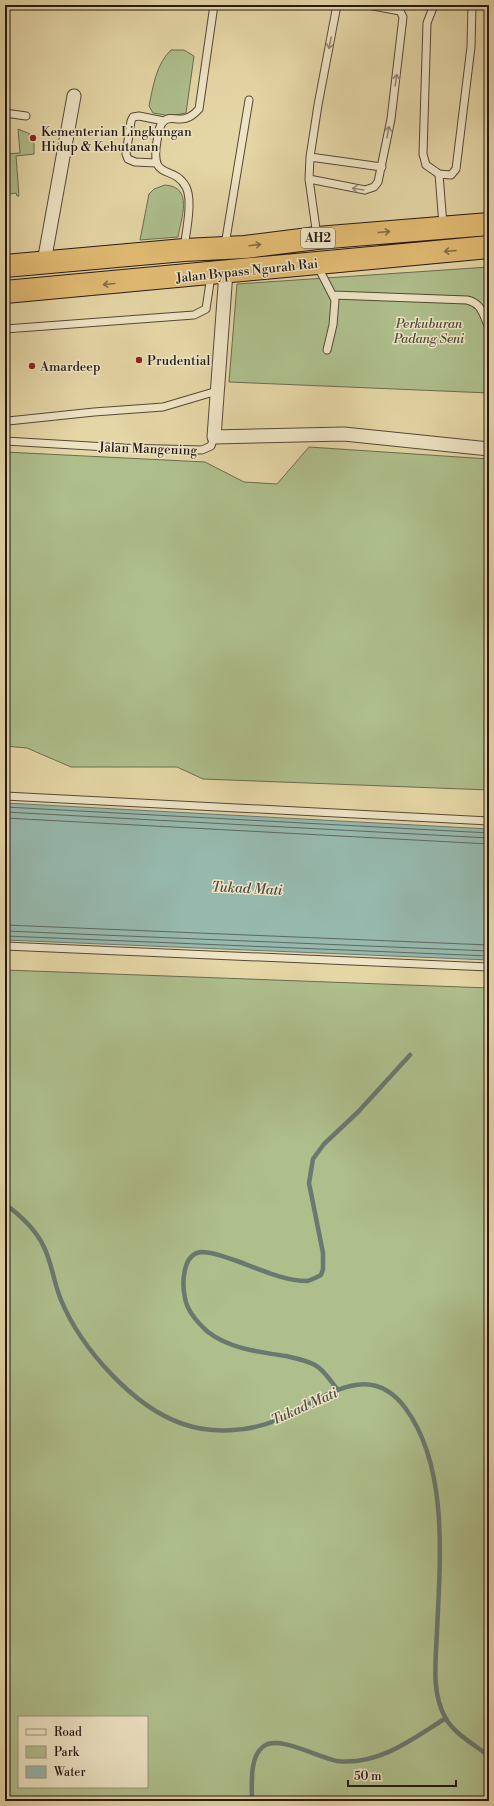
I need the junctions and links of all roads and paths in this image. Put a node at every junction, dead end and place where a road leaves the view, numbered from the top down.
1 (214, 5) edge
2 (337, 5) edge
3 (368, 5) edge
4 (434, 5) edge
5 (472, 5) edge
6 (388, 7) edge
7 (74, 96) dead end
8 (249, 100) dead end
9 (5, 113) edge
10 (26, 116) dead end
11 (164, 121) junction
12 (310, 157) junction
13 (156, 163) junction
14 (382, 166) junction
15 (439, 174) junction
16 (309, 179) junction
17 (489, 224) edge
18 (443, 228) junction
19 (317, 238) junction
20 (225, 247) junction
21 (489, 247) edge
22 (184, 250) junction
23 (146, 253) junction
24 (44, 262) junction
25 (316, 262) junction
26 (5, 266) edge
27 (219, 273) junction
28 (148, 280) junction
29 (5, 292) edge
30 (333, 295) junction
31 (487, 323) dead end
32 (5, 329) edge
33 (327, 350) dead end
34 (217, 391) junction
35 (8, 421) dead end
36 (214, 437) junction
37 (5, 441) edge
38 (489, 450) edge
39 (5, 796) edge
40 (489, 821) edge
41 (5, 946) edge
42 (489, 967) edge

1 - 11 lane
2 -> 12 lane
3 - 6 lane
4 - 15 lane
5 - 15 lane
14 -> 6 lane
7 - 24 street
8 - 20 lane
9 - 10 lane
11 - 13 lane
11 - 13 lane
12 - 14 lane
12 - 16 lane
13 - 22 lane
14 -> 16 lane
15 - 18 lane
16 - 19 lane
17 - 18 highway, Jalan Bypass Ngurah Rai / AH2
19 -> 18 highway, Jalan Bypass Ngurah Rai / AH2
20 -> 19 highway, Jalan Bypass Ngurah Rai / AH2
20 - 22 highway, Jalan Bypass Ngurah Rai / AH2
21 -> 25 highway, Jalan Bypass Ngurah Rai / AH2
22 - 23 highway, Jalan Bypass Ngurah Rai / AH2
23 - 24 highway, Jalan Bypass Ngurah Rai / AH2
23 - 28 highway
24 - 26 highway, Jalan Bypass Ngurah Rai / AH2
25 - 27 highway, Jalan Bypass Ngurah Rai / AH2
25 - 30 lane
27 - 28 highway, Jalan Bypass Ngurah Rai / AH2
27 - 32 lane
27 - 34 street, Jalan Mangening
28 -> 29 highway, Jalan Bypass Ngurah Rai / AH2
30 - 31 lane
30 - 33 lane
34 - 35 lane
34 - 36 street, Jalan Mangening
36 - 37 lane, Jalan Mangening
36 - 38 street
39 - 40 lane
41 - 42 lane

